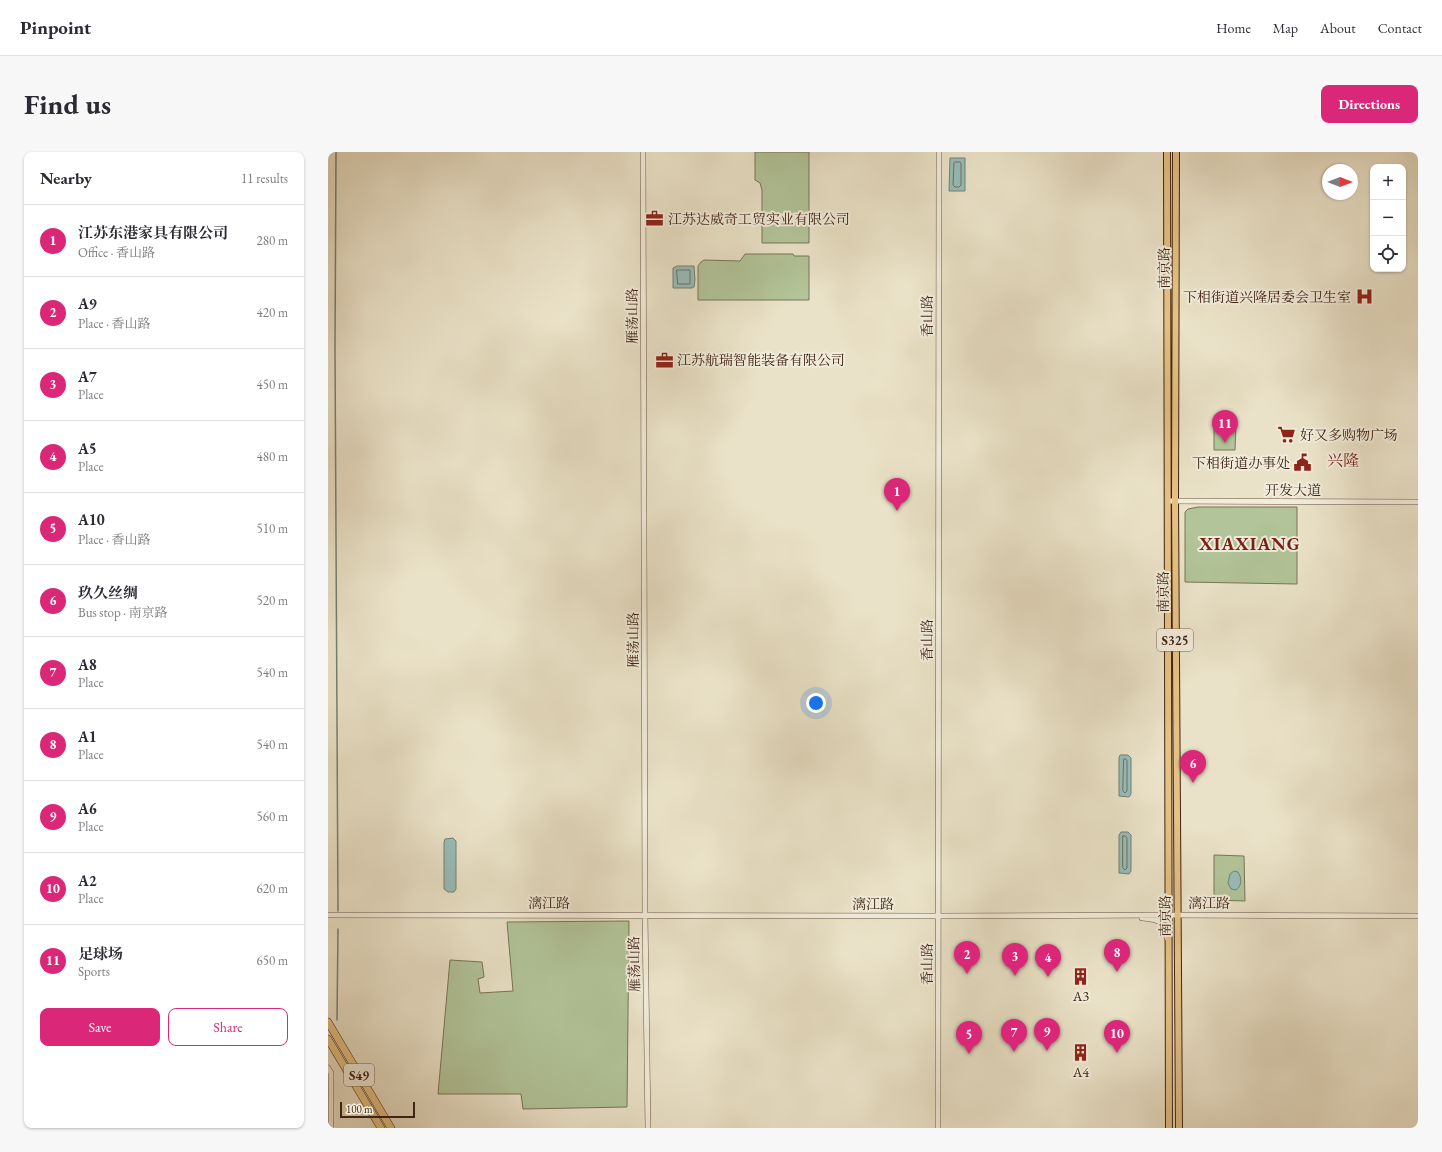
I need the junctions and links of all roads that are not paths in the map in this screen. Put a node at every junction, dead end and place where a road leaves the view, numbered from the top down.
1 (644, 152) edge
2 (939, 152) edge
3 (1167, 152) edge
4 (1176, 152) edge
5 (1168, 501) junction
6 (1175, 501) junction
7 (1418, 502) edge
8 (330, 914) edge
9 (645, 915) junction
10 (1119, 915) junction
11 (1168, 915) junction
12 (1177, 915) junction
13 (939, 916) junction
14 (1418, 916) edge
15 (1168, 944) junction
16 (328, 1022) edge
17 (328, 1039) edge
18 (328, 1068) edge
19 (331, 1128) edge
20 (381, 1128) edge
21 (391, 1128) edge
22 (648, 1128) edge
23 (938, 1128) edge
24 (1169, 1128) edge
25 (1179, 1128) edge

1 - 9 street, 雁荡山路
2 - 13 street, 香山路
3 - 5 main road, 南京路 / S325
4 - 6 main road, 南京路 / S325
5 - 6 street, 开发大道
5 - 11 main road, 南京路 / S325
6 - 7 street, 开发大道
6 - 12 main road, 南京路 / S325
8 - 9 street, 漓江路
9 - 13 street, 漓江路
9 - 22 street, 雁荡山路
10 - 11 street, 漓江路
10 - 13 street, 漓江路
10 - 15 street
11 - 12 street, 漓江路
11 - 15 main road, 南京路 / S325
12 - 14 street, 漓江路
12 - 25 main road, 南京路 / S325
13 - 23 street, 香山路
15 - 24 main road, 南京路 / S325
16 - 21 highway, S49
17 - 20 highway, S49
18 - 19 street

